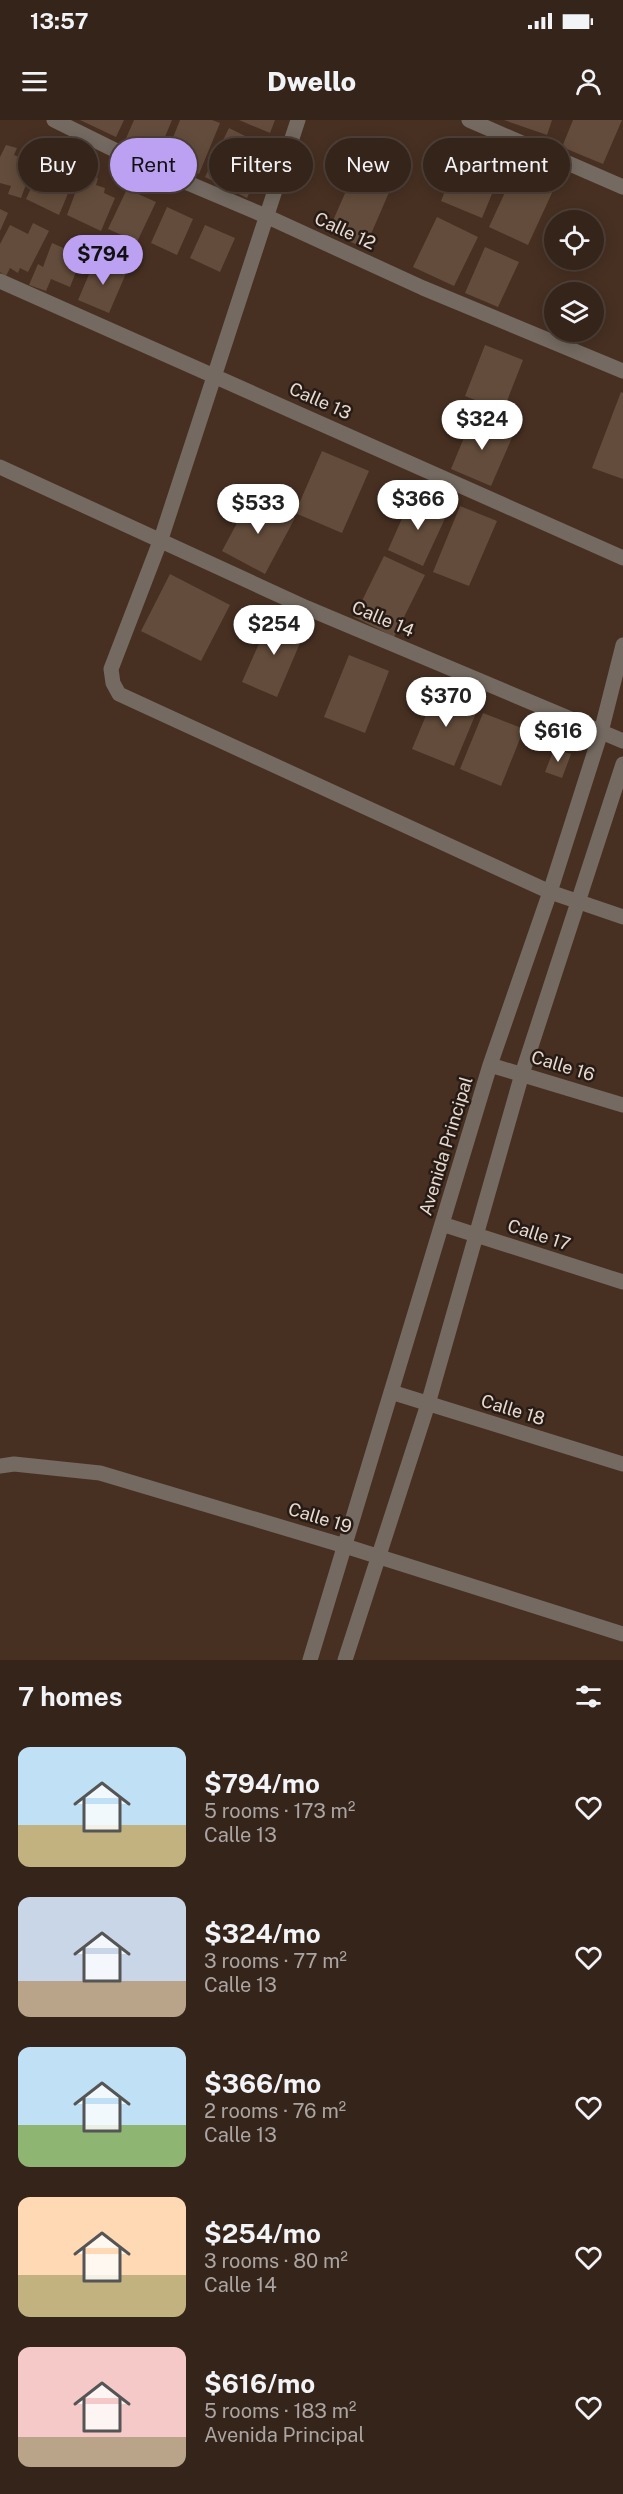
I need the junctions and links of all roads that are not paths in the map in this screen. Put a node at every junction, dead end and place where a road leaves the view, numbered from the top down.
1 (54, 120) edge
2 (298, 120) edge
3 (469, 120) edge
4 (623, 187) edge
5 (268, 217) junction
6 (0, 281) edge
7 (623, 371) edge
8 (214, 376) junction
9 (0, 467) edge
10 (161, 539) junction
11 (623, 558) edge
12 (623, 645) edge
13 (601, 732) junction
14 (623, 741) edge
15 (623, 764) edge
16 (550, 892) junction
17 (579, 902) junction
18 (623, 916) edge
19 (490, 1065) junction
20 (522, 1074) junction
21 (623, 1105) edge
22 (442, 1224) junction
23 (476, 1235) junction
24 (623, 1282) edge
25 (391, 1392) junction
26 (428, 1404) junction
27 (623, 1464) edge
28 (0, 1466) edge
29 (345, 1546) junction
30 (377, 1557) junction
31 (623, 1634) edge
32 (310, 1660) edge
33 (345, 1660) edge

1 - 5 street, Calle 12
2 - 5 street
3 - 4 street
5 - 7 street, Calle 12
5 - 8 street
6 - 8 street, Calle 13
8 - 10 street
8 - 11 street, Calle 13
9 - 10 street, Calle 14
10 - 13 street, Calle 14
10 - 16 street
12 - 13 street, Avenida Principal
13 - 14 street, Calle 14
13 - 16 street, Avenida Principal
15 - 17 street
16 - 17 street
16 - 19 street, Avenida Principal
17 - 18 street
17 - 20 street
19 - 20 street, Calle 16
19 - 22 street, Avenida Principal
20 - 21 street, Calle 16
20 - 23 street
22 - 23 street, Calle 17
22 - 25 street, Avenida Principal
23 - 24 street, Calle 17
23 - 26 street
25 - 26 street, Calle 18
25 - 29 street, Avenida Principal
26 - 27 street, Calle 18
26 - 30 street
28 - 29 street, Calle 19
29 - 30 street, Calle 19
29 - 32 street, Avenida Principal
30 - 31 street, Calle 19
30 - 33 street

